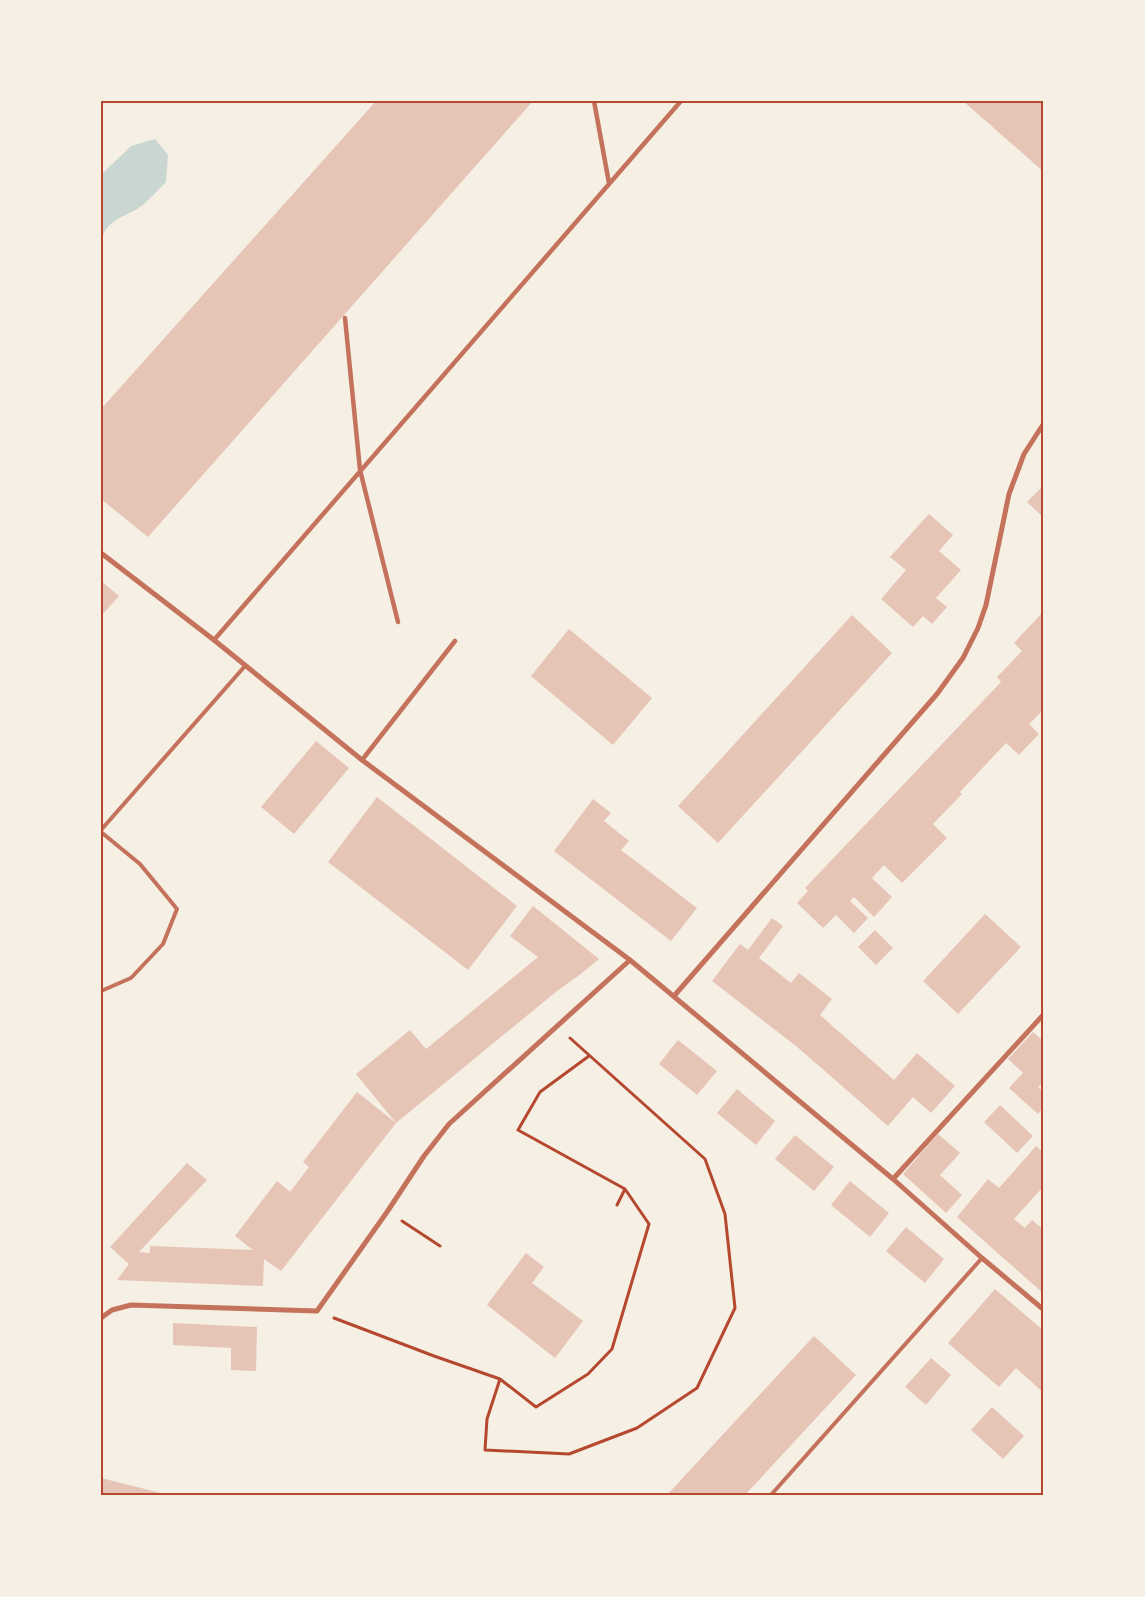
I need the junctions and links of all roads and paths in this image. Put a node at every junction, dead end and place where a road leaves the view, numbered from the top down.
1 (594, 101) edge
2 (681, 101) edge
3 (609, 183) junction
4 (345, 318) dead end
5 (1044, 423) edge
6 (360, 470) junction
7 (101, 553) edge
8 (398, 622) dead end
9 (214, 640) junction
10 (455, 641) dead end
11 (245, 666) junction
12 (362, 760) junction
13 (101, 831) edge
14 (630, 960) junction
15 (101, 991) edge
16 (674, 996) junction
17 (1044, 1014) edge
18 (556, 1026) junction
19 (589, 1056) junction
20 (893, 1179) junction
21 (625, 1189) junction
22 (617, 1205) dead end
23 (387, 1212) junction
24 (440, 1246) dead end
25 (982, 1258) junction
26 (1044, 1310) edge
27 (317, 1312) junction
28 (101, 1318) edge
29 (500, 1378) junction
30 (770, 1496) edge

1 - 3 street
2 - 3 street
3 - 6 street
4 - 6 street
5 - 16 street
6 - 8 street
6 - 9 street
7 - 9 street
9 - 11 street
10 - 12 street
11 - 12 street
11 - 13 lane
12 - 14 street
13 - 15 lane
14 - 16 street
14 - 18 street
16 - 20 street
17 - 20 street
18 - 19 path
18 - 23 street
19 - 21 path
19 - 29 path
20 - 25 street
21 - 22 path
21 - 29 path
23 - 24 path
23 - 27 street
25 - 26 street
25 - 30 lane
27 - 28 street
27 - 29 path

